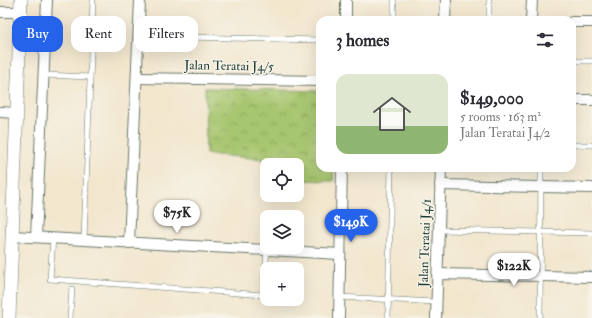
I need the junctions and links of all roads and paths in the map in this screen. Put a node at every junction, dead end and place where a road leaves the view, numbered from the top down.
1 (47, 0) edge
2 (93, 0) edge
3 (140, 0) edge
4 (346, 0) edge
5 (394, 0) edge
6 (446, 0) edge
7 (489, 0) edge
8 (532, 0) edge
9 (21, 6) edge
10 (0, 12) edge
11 (140, 16) edge
12 (346, 16) edge
13 (394, 16) edge
14 (445, 16) edge
15 (489, 16) edge
16 (531, 16) edge
17 (576, 22) edge
18 (592, 22) edge
19 (198, 37) edge
20 (316, 40) edge
21 (138, 52) edge
22 (576, 61) edge
23 (592, 61) edge
24 (44, 75) junction
25 (90, 78) junction
26 (137, 78) junction
27 (316, 81) edge
28 (576, 100) edge
29 (592, 100) edge
30 (0, 112) edge
31 (17, 113) junction
32 (576, 145) edge
33 (592, 145) edge
34 (342, 172) edge
35 (391, 172) edge
36 (441, 172) edge
37 (540, 172) edge
38 (440, 185) junction
39 (540, 188) junction
40 (592, 188) edge
41 (439, 230) junction
42 (540, 232) junction
43 (592, 233) edge
44 (12, 236) junction
45 (36, 237) junction
46 (53, 238) junction
47 (84, 240) junction
48 (129, 243) junction
49 (260, 250) edge
50 (304, 252) edge
51 (266, 254) edge
52 (340, 254) junction
53 (437, 274) junction
54 (540, 276) junction
55 (592, 277) edge
56 (72, 289) dead end
57 (339, 297) junction
58 (388, 300) junction
59 (436, 302) junction
60 (9, 318) edge
61 (70, 318) edge
62 (338, 318) edge
63 (388, 318) edge
64 (436, 318) edge
65 (540, 318) edge

1 - 24 street
2 - 25 lane
3 - 11 street
4 - 12 street
5 - 13 lane
6 - 14 street
7 - 15 lane
8 - 16 street
9 - 10 street
9 - 31 street
17 - 18 street
19 - 20 lane
21 - 26 street
22 - 23 lane
24 - 25 lane
24 - 45 street
25 - 47 lane
26 - 27 street, Jalan Teratai J4/5
26 - 48 street
28 - 29 street
30 - 31 street
31 - 44 street
32 - 33 lane
34 - 52 street
35 - 58 lane
36 - 38 street, Jalan Teratai J4/1
37 - 39 lane
38 - 39 street
38 - 41 street, Jalan Teratai J4/1
39 - 40 street
39 - 42 lane
41 - 42 lane
41 - 53 street, Jalan Teratai J4/1
42 - 43 lane
42 - 54 lane
44 - 45 street
44 - 60 street
45 - 46 street
46 - 47 street
46 - 51 lane
47 - 48 street
48 - 49 street
50 - 52 street
52 - 57 street
53 - 54 street
53 - 59 street, Jalan Teratai J4/1
54 - 55 street
54 - 65 lane
56 - 61 lane
57 - 58 lane
57 - 62 street
58 - 59 lane
58 - 63 lane
59 - 64 street, Jalan Teratai J4/1

